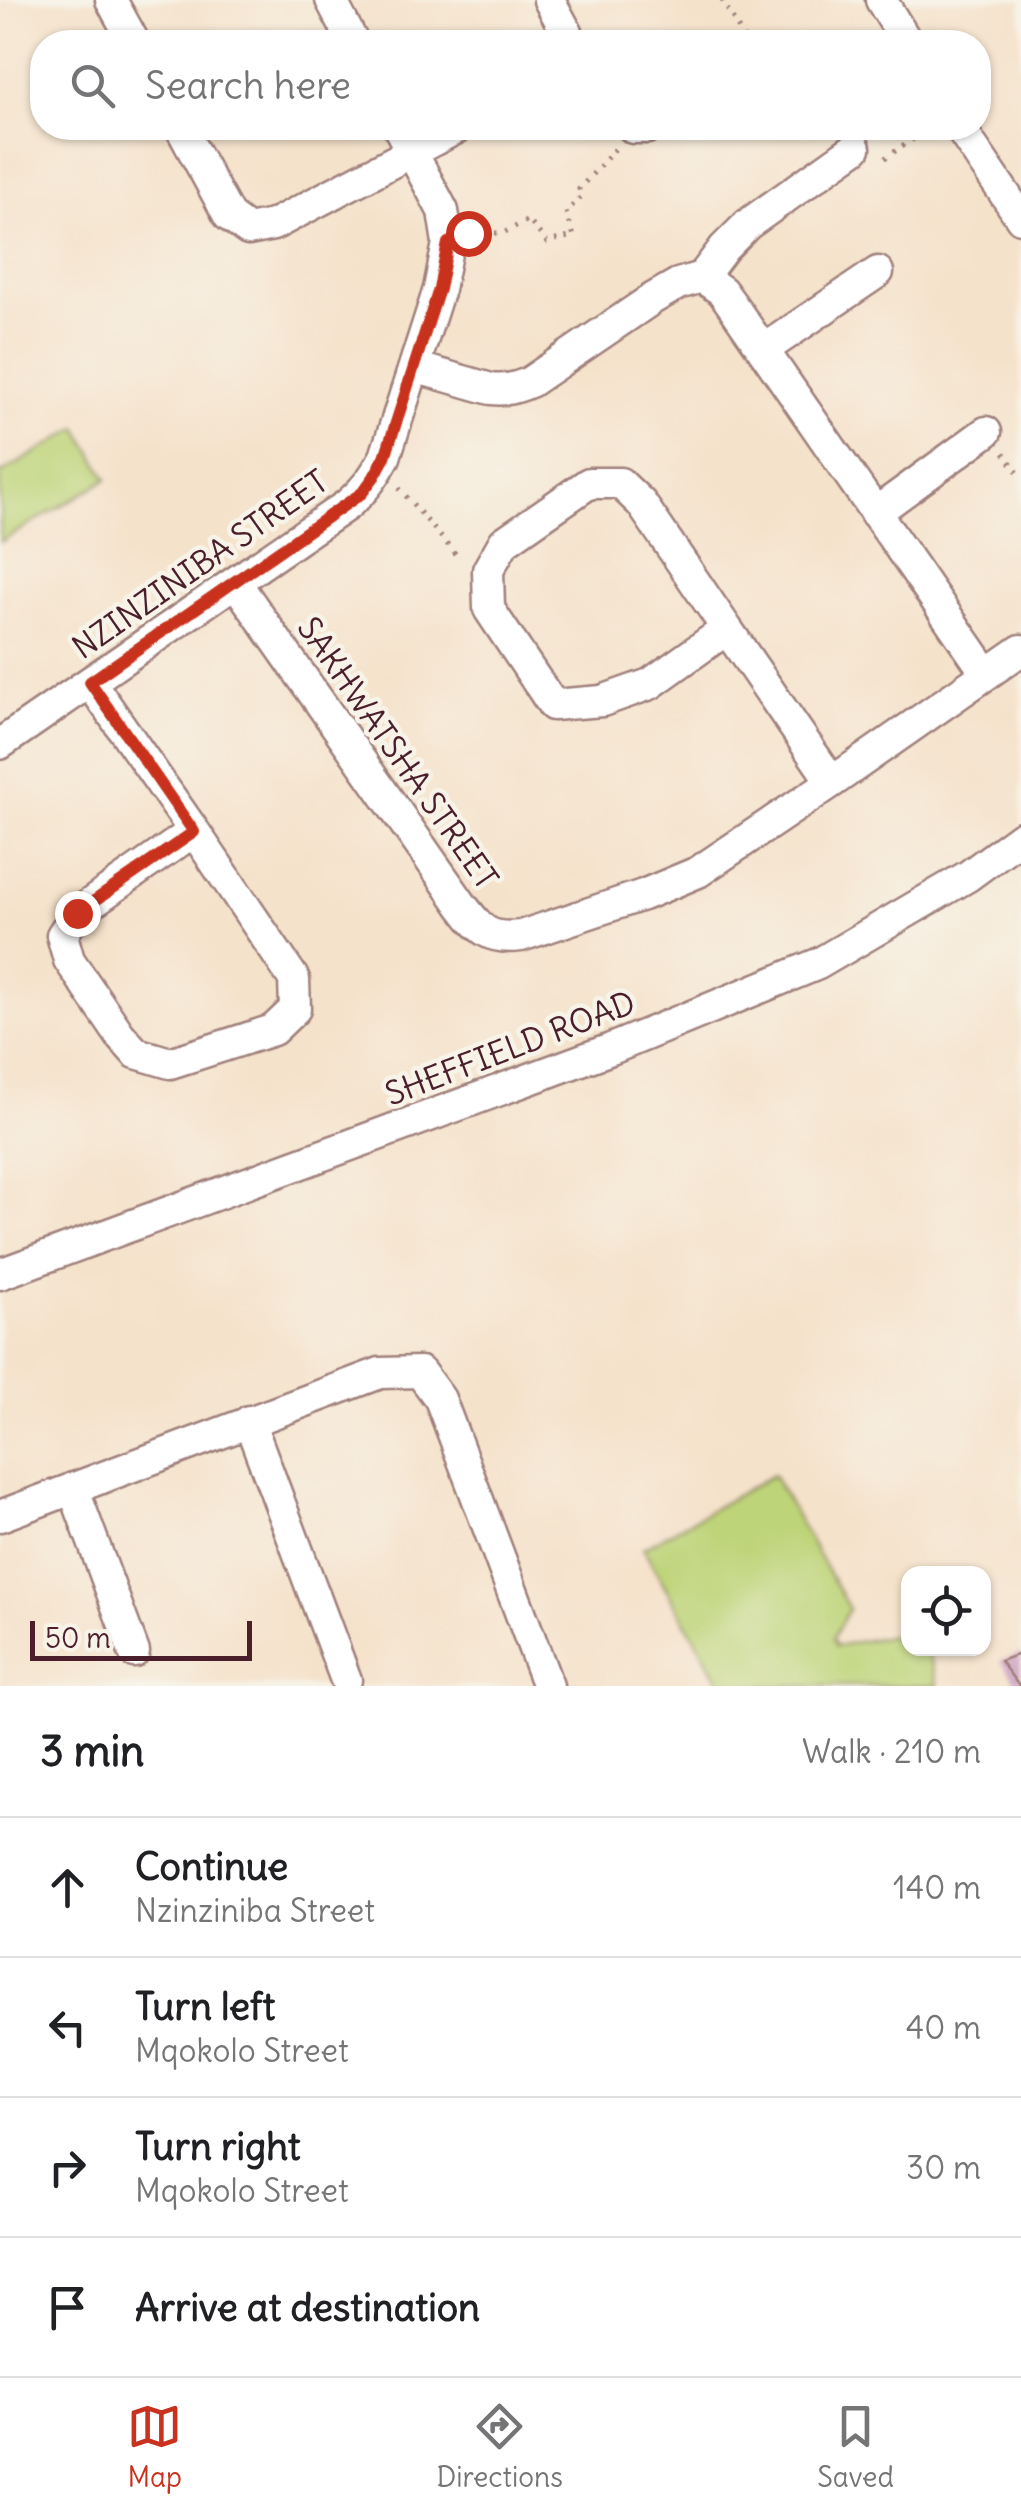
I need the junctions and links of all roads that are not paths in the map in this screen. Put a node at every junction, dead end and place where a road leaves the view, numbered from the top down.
1 (111, 0) edge
2 (330, 0) edge
3 (549, 0) edge
4 (880, 0) edge
5 (127, 30) edge
6 (346, 30) edge
7 (565, 30) edge
8 (899, 30) edge
9 (187, 140) edge
10 (405, 140) edge
11 (968, 140) edge
12 (855, 148) road end
13 (1021, 218) edge
14 (878, 272) dead end
15 (702, 277) junction
16 (764, 350) junction
17 (414, 367) junction
18 (986, 432) dead end
19 (875, 513) junction
20 (236, 583) junction
21 (728, 629) junction
22 (1021, 650) edge
23 (986, 674) junction
24 (90, 682) junction
25 (0, 744) edge
26 (832, 782) junction
27 (194, 832) junction
28 (1021, 838) edge
29 (0, 1274) edge
30 (249, 1421) junction
31 (74, 1488) junction
32 (0, 1516) edge
33 (134, 1652) dead end
34 (346, 1680) dead end
35 (548, 1686) edge

1 - 5 street
2 - 6 street
3 - 7 street
4 - 8 street
9 - 10 street
10 - 17 street, NZINZINIBA STREET
11 - 13 street
12 - 15 street
14 - 16 street
15 - 16 street
15 - 17 street
16 - 19 street
17 - 20 street, NZINZINIBA STREET
18 - 19 street
19 - 23 street
20 - 24 street, NZINZINIBA STREET
20 - 26 street, SAKHWATSHA STREET
21 - 21 street
21 - 26 street
22 - 23 street, SAKHWATSHA STREET
23 - 26 street, SAKHWATSHA STREET
24 - 25 street, NZINZINIBA STREET
24 - 27 street
27 - 27 street
28 - 29 street, SHEFFIELD ROAD
30 - 31 street
30 - 34 street
30 - 35 street
31 - 32 street
31 - 33 street

